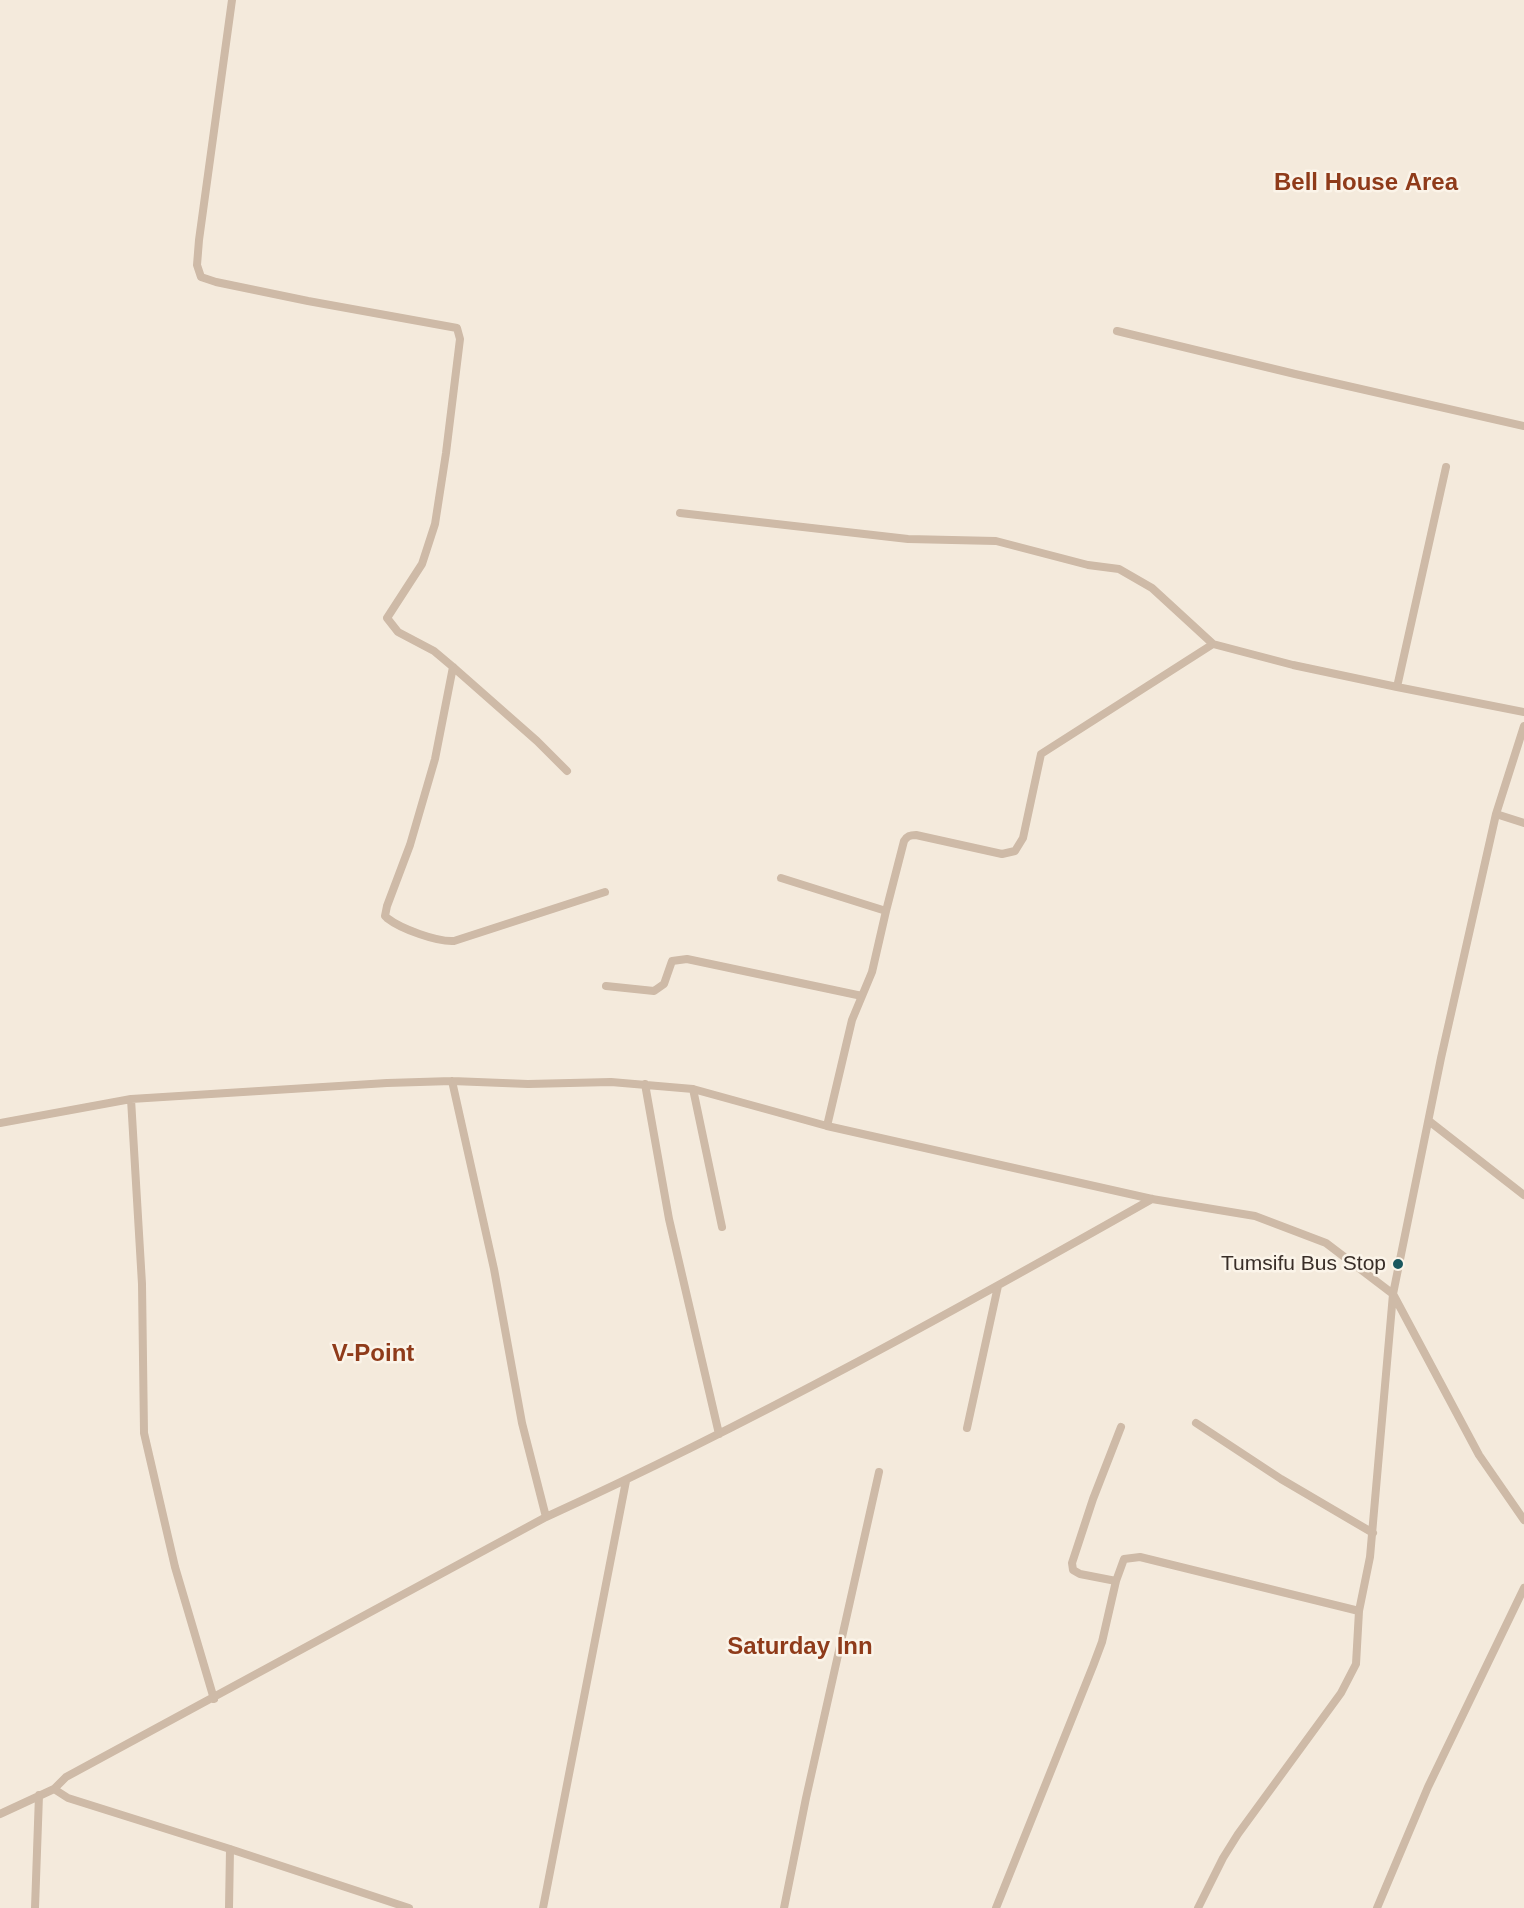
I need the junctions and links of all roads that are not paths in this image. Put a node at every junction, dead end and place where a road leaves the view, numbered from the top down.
1 (232, 0) edge
2 (1116, 331) dead end
3 (1524, 426) edge
4 (1446, 467) dead end
5 (680, 513) dead end
6 (1213, 644) junction
7 (453, 667) junction
8 (1397, 687) junction
9 (1524, 712) edge
10 (1524, 726) edge
11 (567, 771) dead end
12 (1496, 814) junction
13 (1524, 823) edge
14 (781, 878) dead end
15 (605, 892) dead end
16 (886, 911) junction
17 (606, 986) dead end
18 (862, 996) junction
19 (452, 1081) junction
20 (645, 1084) junction
21 (693, 1089) junction
22 (131, 1099) junction
23 (1429, 1121) junction
24 (0, 1123) edge
25 (827, 1126) junction
26 (1524, 1195) edge
27 (1152, 1198) junction
28 (722, 1227) dead end
29 (998, 1286) junction
30 (1393, 1294) junction
31 (1196, 1423) dead end
32 (1121, 1427) dead end
33 (966, 1428) dead end
34 (719, 1434) junction
35 (879, 1472) dead end
36 (626, 1481) junction
37 (546, 1517) junction
38 (1524, 1518) edge
39 (1373, 1533) junction
40 (1116, 1581) junction
41 (1524, 1588) edge
42 (1359, 1611) junction
43 (214, 1699) junction
44 (54, 1789) junction
45 (39, 1795) junction
46 (0, 1814) edge
47 (230, 1849) junction
48 (35, 1908) edge
49 (230, 1908) edge
50 (409, 1908) edge
51 (543, 1908) edge
52 (784, 1908) edge
53 (996, 1908) edge
54 (1198, 1908) edge
55 (1377, 1908) edge

1 - 7 street
2 - 3 street
4 - 8 street
5 - 6 street
6 - 8 street
6 - 16 street
7 - 11 street
7 - 15 street
8 - 9 street
10 - 12 street
12 - 13 street
12 - 23 street
14 - 16 street
16 - 18 street
17 - 18 street
18 - 25 street
19 - 20 street
19 - 22 street
19 - 37 street
20 - 21 street
20 - 34 street
21 - 25 street
21 - 28 street
22 - 24 street
22 - 43 street
23 - 26 street
23 - 30 street
25 - 27 street
27 - 29 street
27 - 30 street
29 - 33 street
29 - 34 street
30 - 38 street
30 - 39 street
31 - 39 street
32 - 40 street
34 - 36 street
35 - 52 street
36 - 37 street
36 - 51 street
37 - 43 street
39 - 42 street
40 - 42 street
40 - 53 street
41 - 55 street
42 - 54 street
43 - 44 street
44 - 45 street
44 - 47 street
45 - 46 street
45 - 48 street
47 - 49 street
47 - 50 street

